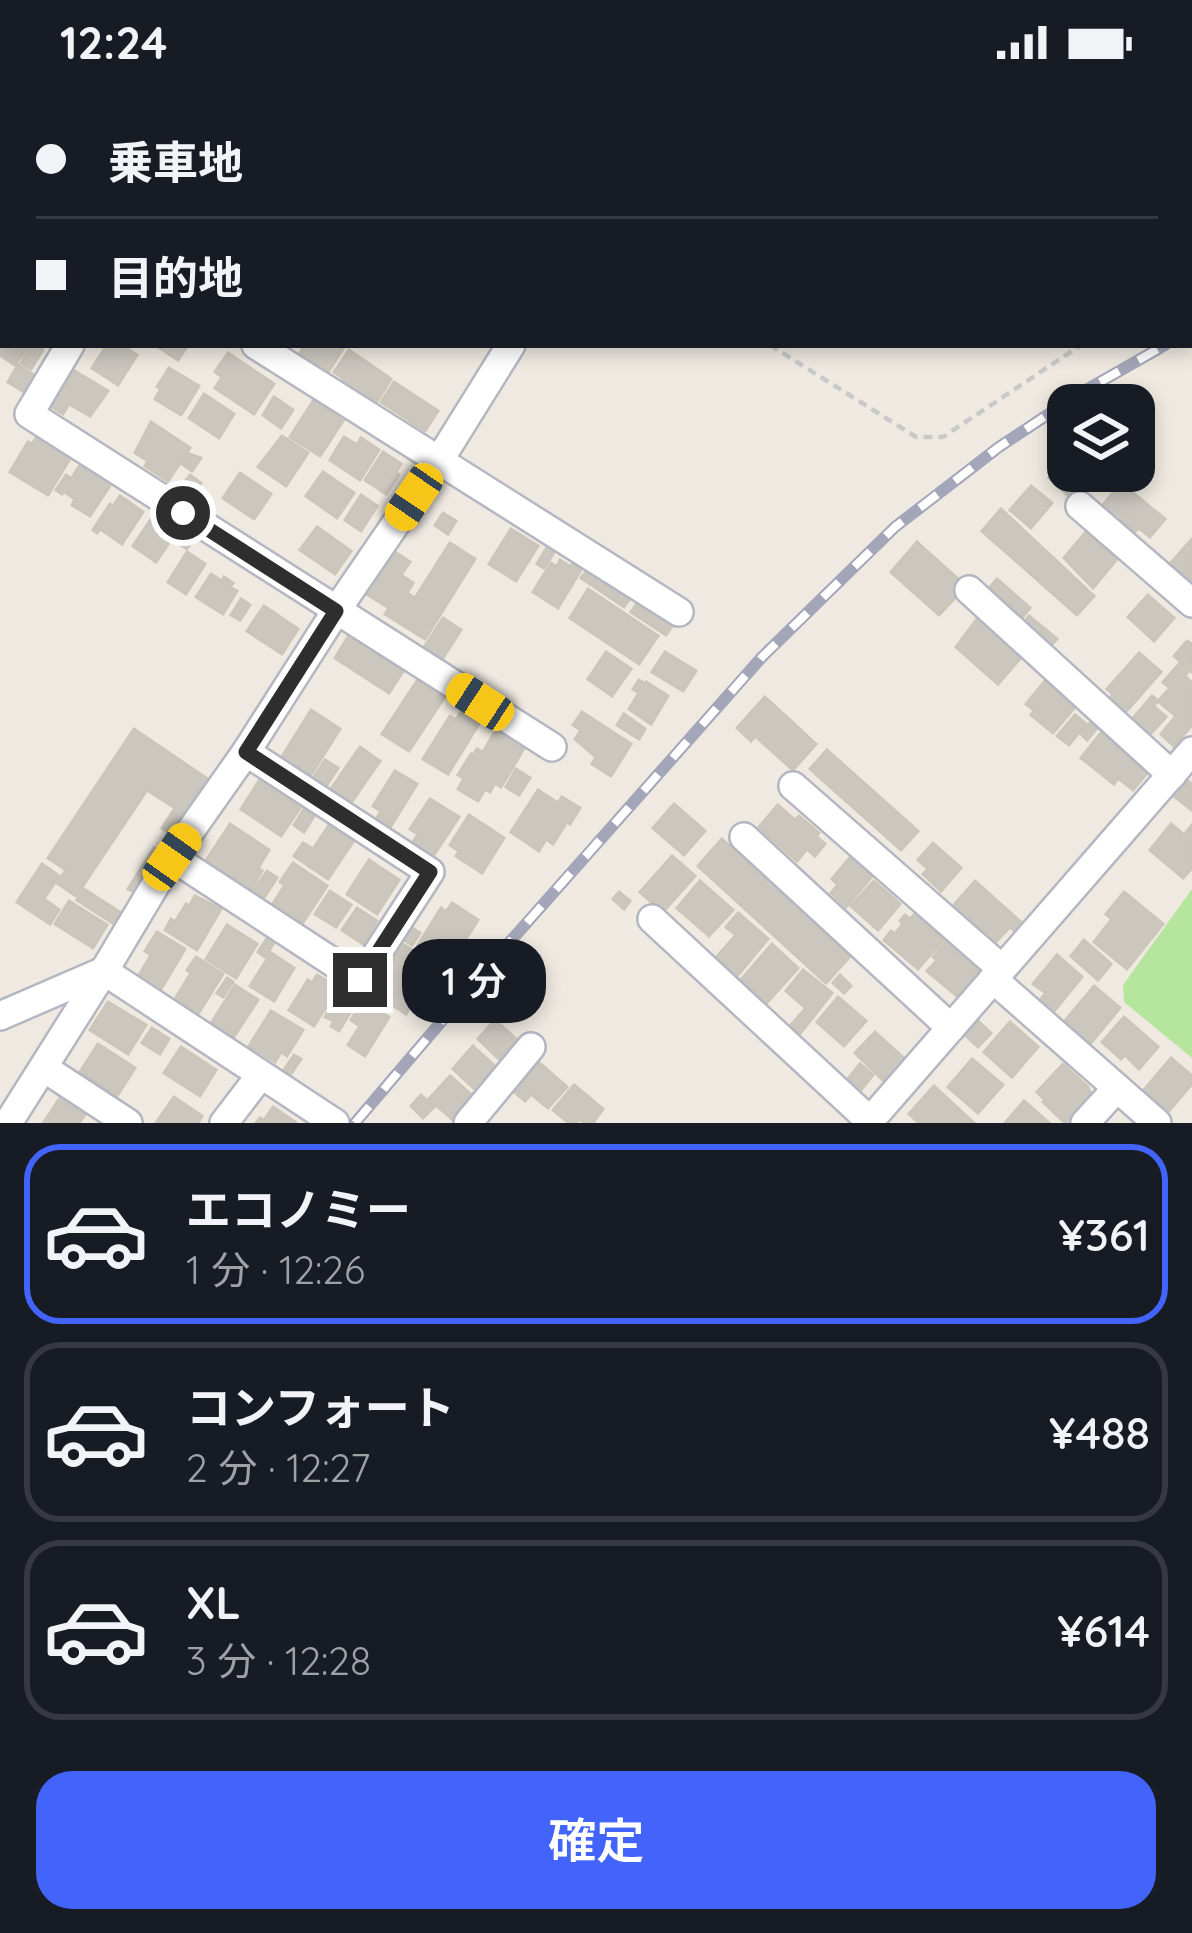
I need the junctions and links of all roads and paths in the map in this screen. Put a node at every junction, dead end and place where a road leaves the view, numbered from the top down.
1 (68, 348) edge
2 (261, 348) edge
3 (510, 348) edge
4 (775, 348) edge
5 (1077, 348) edge
6 (440, 460) junction
7 (1080, 506) dead end
8 (969, 590) dead end
9 (1192, 604) edge
10 (336, 611) junction
11 (679, 612) dead end
12 (552, 747) dead end
13 (1192, 751) edge
14 (246, 752) junction
15 (1172, 775) junction
16 (794, 786) dead end
17 (744, 838) dead end
18 (172, 857) junction
19 (652, 919) dead end
20 (104, 971) junction
21 (998, 975) junction
22 (0, 1016) edge
23 (951, 1028) junction
24 (532, 1047) dead end
25 (44, 1068) junction
26 (260, 1076) junction
27 (1118, 1088) junction
28 (869, 1122) edge
29 (8, 1123) edge
30 (128, 1123) edge
31 (224, 1123) edge
32 (334, 1123) edge
33 (469, 1123) edge
34 (1085, 1123) edge
35 (1157, 1123) edge

1 - 10 street
2 - 6 street
3 - 6 street
4 - 5 path
6 - 10 street
6 - 11 street
7 - 9 street
8 - 15 street
10 - 12 street
10 - 14 street
13 - 15 street
14 - 18 street
14 - 18 street
15 - 21 street
16 - 21 street
17 - 23 street
18 - 20 street
19 - 28 street
20 - 22 street
20 - 25 street
20 - 26 street
21 - 23 street
21 - 27 street
23 - 28 street
24 - 33 street
25 - 29 street
25 - 30 street
26 - 31 street
26 - 32 street
27 - 34 street
27 - 35 street

